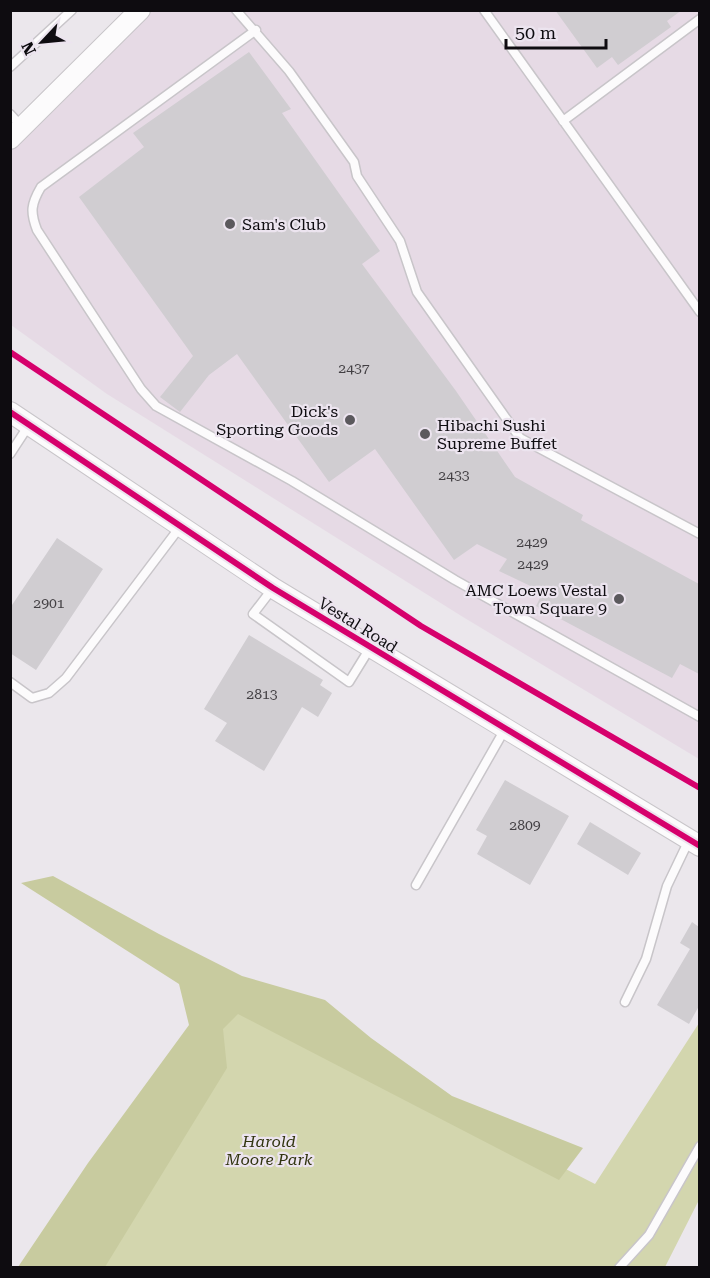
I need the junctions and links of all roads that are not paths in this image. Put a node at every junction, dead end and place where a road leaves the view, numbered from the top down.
1 (72, 10) edge
2 (140, 10) edge
3 (236, 10) edge
4 (487, 12) edge
5 (699, 19) edge
6 (256, 30) junction
7 (10, 67) edge
8 (563, 121) junction
9 (15, 127) edge
10 (699, 312) edge
11 (10, 412) edge
12 (29, 425) junction
13 (10, 454) edge
14 (180, 527) junction
15 (699, 534) edge
16 (273, 588) junction
17 (370, 648) junction
18 (10, 682) edge
19 (699, 717) edge
20 (505, 729) junction
21 (694, 843) edge
22 (416, 885) dead end
23 (626, 1002) dead end
24 (699, 1146) edge
25 (619, 1268) edge

1 - 7 lane
2 - 9 street
3 - 6 lane
4 - 8 lane
5 - 8 lane
6 - 15 lane
6 - 19 lane
8 - 10 lane
11 - 12 street, Vestal Road
12 - 13 lane
12 - 14 street, Vestal Road
14 - 16 street, Vestal Road
14 - 18 lane
16 - 17 street, Vestal Road
16 - 17 lane
17 - 20 street, Vestal Road
20 - 21 street, Vestal Road
20 - 22 lane
21 - 23 lane
24 - 25 lane

